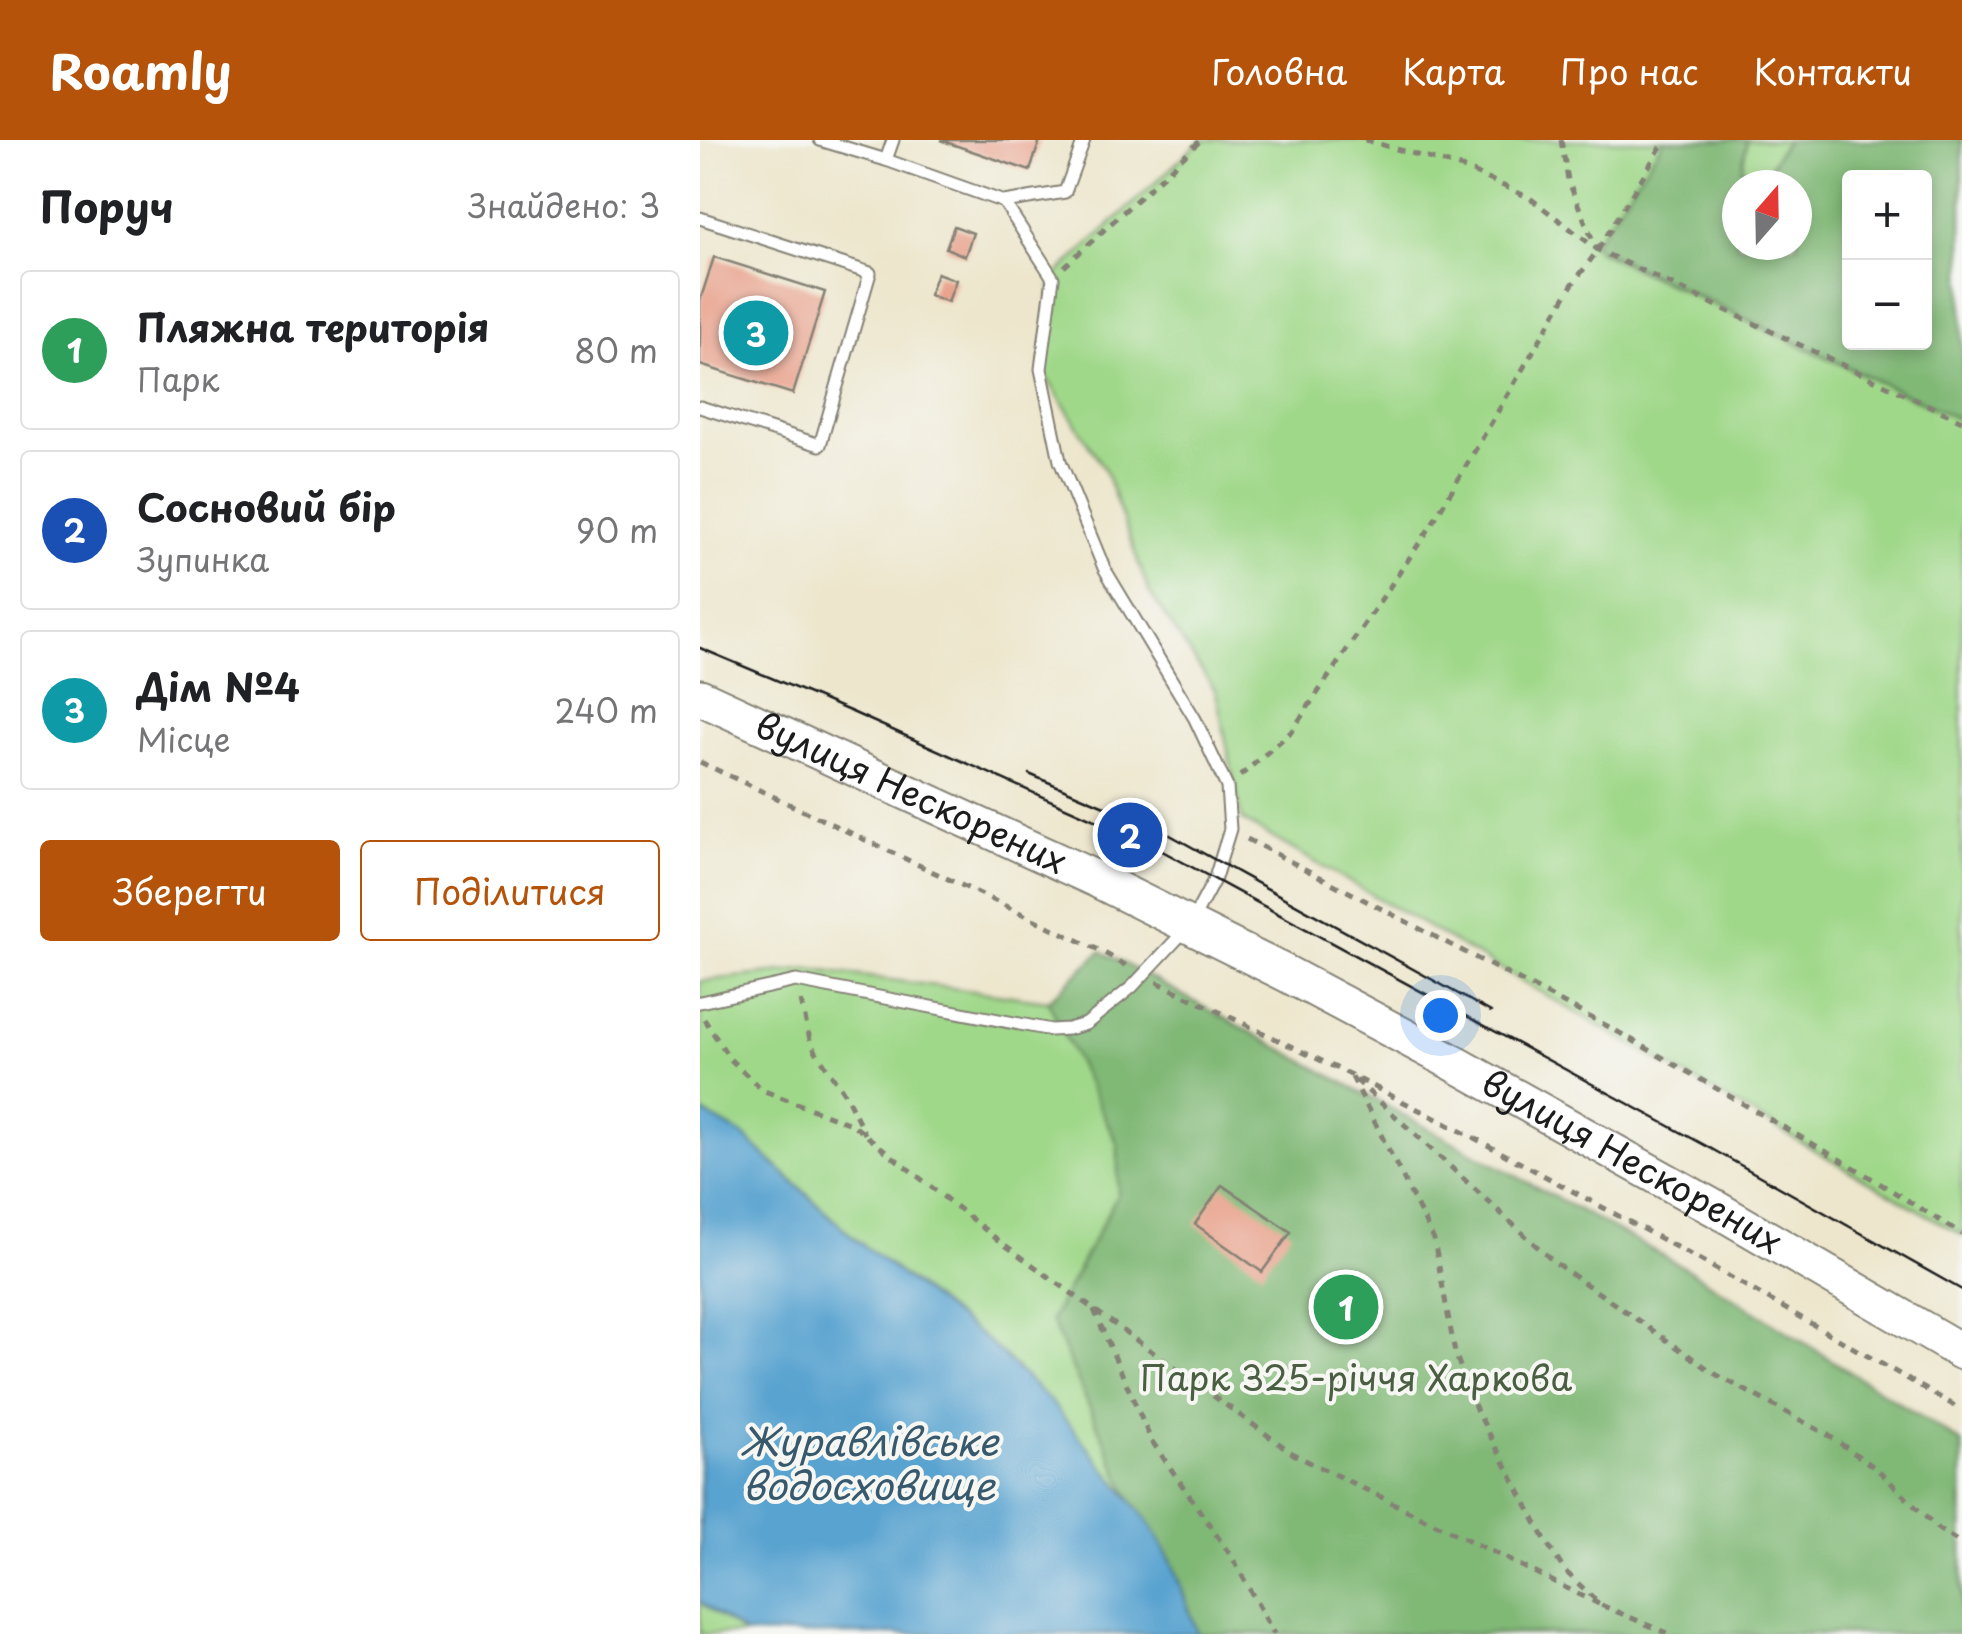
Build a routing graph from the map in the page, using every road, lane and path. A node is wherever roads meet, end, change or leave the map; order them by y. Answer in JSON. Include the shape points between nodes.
{"nodes":[{"id":1,"x":820,"y":140,"type":"edge"},
{"id":2,"x":893,"y":140,"type":"edge"},
{"id":3,"x":1084,"y":140,"type":"edge"},
{"id":4,"x":1201,"y":140,"type":"edge"},
{"id":5,"x":1365,"y":140,"type":"edge"},
{"id":6,"x":1561,"y":140,"type":"edge"},
{"id":7,"x":1666,"y":140,"type":"edge"},
{"id":8,"x":840,"y":143,"type":"edge"},
{"id":9,"x":886,"y":160,"type":"junction"},
{"id":10,"x":1004,"y":202,"type":"junction"},
{"id":11,"x":700,"y":218,"type":"edge"},
{"id":12,"x":1598,"y":250,"type":"junction"},
{"id":13,"x":1053,"y":278,"type":"junction"},
{"id":14,"x":700,"y":407,"type":"edge"},
{"id":15,"x":1962,"y":421,"type":"edge"},
{"id":16,"x":700,"y":697,"type":"edge"},
{"id":17,"x":700,"y":762,"type":"edge"},
{"id":18,"x":1226,"y":787,"type":"junction"},
{"id":19,"x":1230,"y":830,"type":"junction"},
{"id":20,"x":1190,"y":925,"type":"junction"},
{"id":21,"x":1143,"y":976,"type":"junction"},
{"id":22,"x":796,"y":982,"type":"junction"},
{"id":23,"x":700,"y":1002,"type":"edge"},
{"id":24,"x":700,"y":1011,"type":"edge"},
{"id":25,"x":1351,"y":1075,"type":"junction"},
{"id":26,"x":866,"y":1136,"type":"junction"},
{"id":27,"x":1962,"y":1234,"type":"edge"},
{"id":28,"x":1094,"y":1310,"type":"junction"},
{"id":29,"x":1962,"y":1352,"type":"edge"},
{"id":30,"x":1962,"y":1410,"type":"edge"},
{"id":31,"x":1962,"y":1544,"type":"edge"},
{"id":32,"x":1601,"y":1604,"type":"junction"},
{"id":33,"x":1274,"y":1634,"type":"edge"},
{"id":34,"x":1669,"y":1634,"type":"edge"}],
"edges":[{"from":1,"to":8,"type":"lane"},
{"from":2,"to":9,"type":"lane"},
{"from":3,"to":10,"type":"lane","via":[[1065,192]]},
{"from":4,"to":13,"type":"path"},
{"from":5,"to":12,"type":"path","via":[[1466,169],[1530,198]]},
{"from":6,"to":12,"type":"path","via":[[1568,180]]},
{"from":7,"to":12,"type":"path"},
{"from":8,"to":9,"type":"lane"},
{"from":9,"to":10,"type":"lane"},
{"from":10,"to":13,"type":"lane"},
{"from":11,"to":14,"type":"lane","via":[[870,273],[820,445]]},
{"from":12,"to":15,"type":"path"},
{"from":12,"to":18,"type":"path","via":[[1429,529],[1291,732]]},
{"from":13,"to":18,"type":"lane","via":[[1041,370],[1060,462],[1104,568],[1195,719]]},
{"from":16,"to":20,"type":"main road","name":"вулиця Нескорених"},
{"from":17,"to":21,"type":"path"},
{"from":18,"to":19,"type":"lane"},
{"from":19,"to":20,"type":"lane"},
{"from":19,"to":27,"type":"path","via":[[1612,1029]]},
{"from":20,"to":21,"type":"lane"},
{"from":20,"to":29,"type":"main road","name":"вулиця Нескорених","via":[[1454,1063]]},
{"from":21,"to":22,"type":"lane","via":[[1086,1024],[1052,1030]]},
{"from":21,"to":25,"type":"path"},
{"from":22,"to":23,"type":"lane"},
{"from":22,"to":26,"type":"path","via":[[811,1044]]},
{"from":24,"to":26,"type":"path","via":[[730,1058],[762,1090],[839,1118]]},
{"from":25,"to":30,"type":"path","via":[[1702,1260]]},
{"from":25,"to":31,"type":"path","via":[[1554,1262],[1717,1375],[1828,1435]]},
{"from":25,"to":32,"type":"path","via":[[1434,1240],[1456,1353],[1476,1409],[1564,1570]]},
{"from":26,"to":28,"type":"path"},
{"from":28,"to":32,"type":"path","via":[[1295,1456]]},
{"from":28,"to":33,"type":"path","via":[[1152,1440],[1233,1559]]},
{"from":32,"to":34,"type":"path"}]}
